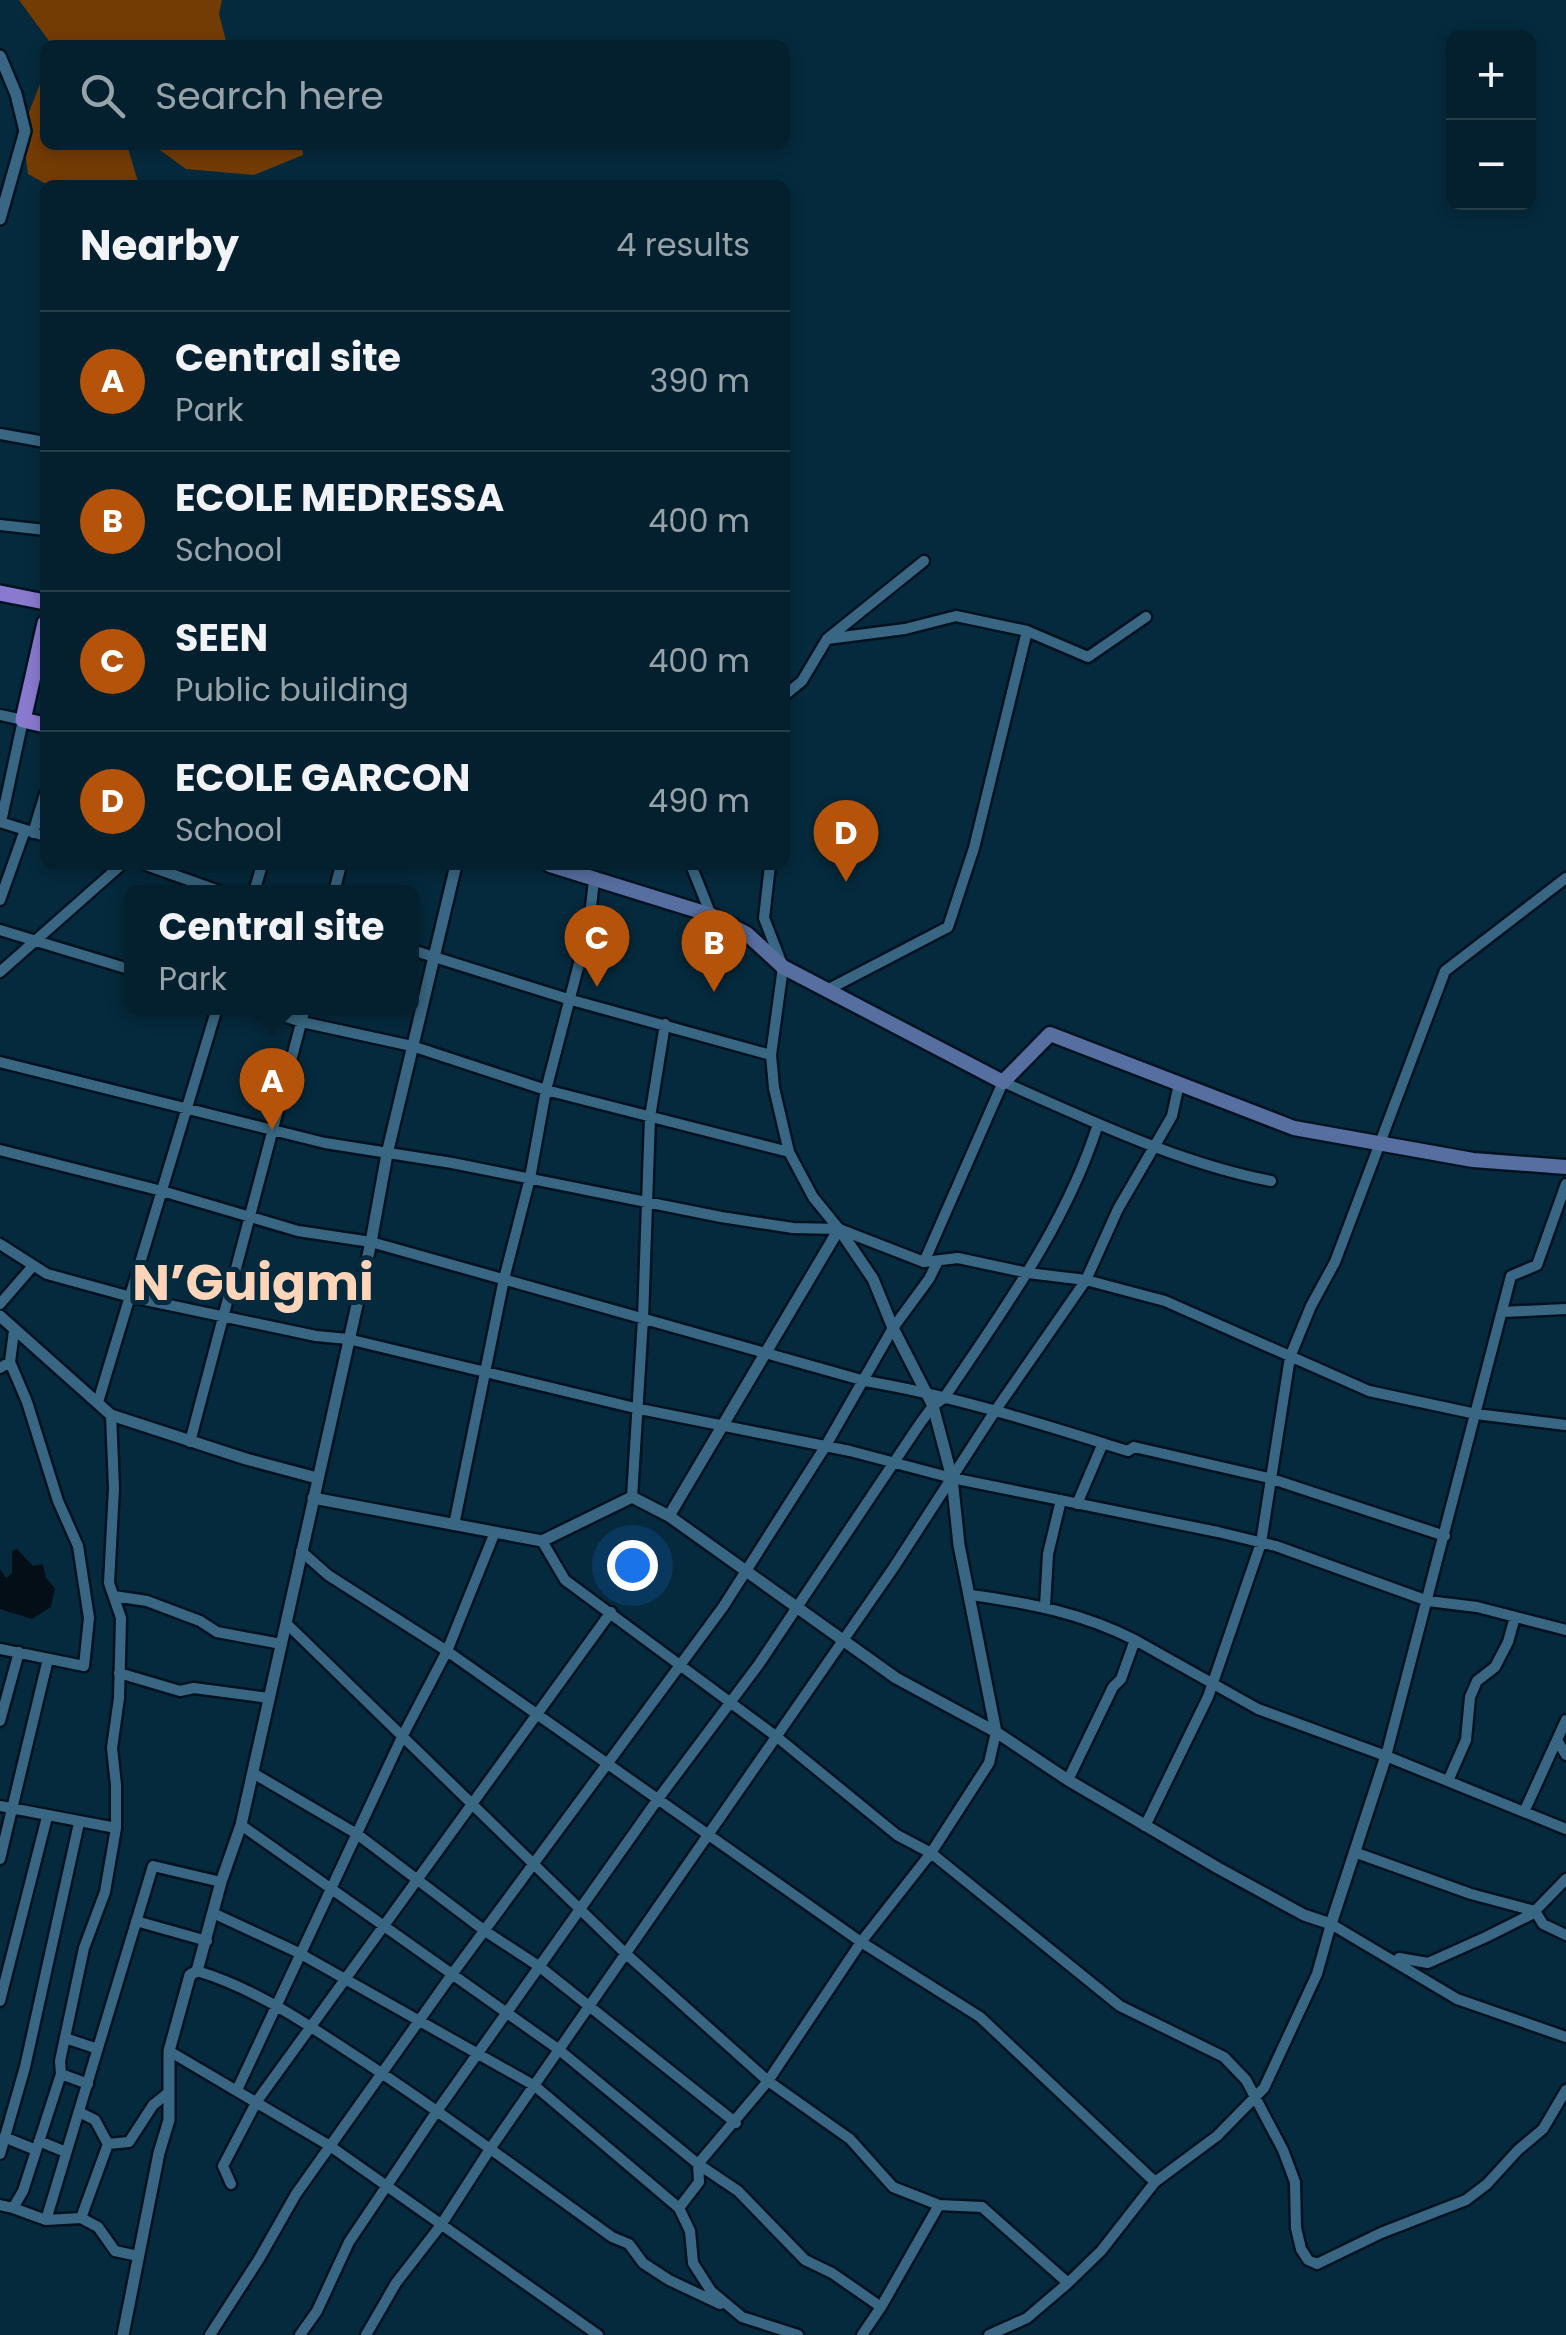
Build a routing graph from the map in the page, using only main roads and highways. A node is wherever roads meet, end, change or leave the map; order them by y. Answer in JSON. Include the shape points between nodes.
{"nodes":[{"id":1,"x":0,"y":593,"type":"edge"},
{"id":2,"x":40,"y":601,"type":"edge"},
{"id":3,"x":40,"y":645,"type":"edge"},
{"id":4,"x":40,"y":724,"type":"edge"},
{"id":5,"x":565,"y":870,"type":"edge"},
{"id":6,"x":1566,"y":1167,"type":"edge"}],
"edges":[{"from":1,"to":2,"type":"highway"},
{"from":3,"to":4,"type":"highway","via":[[23,720]]},
{"from":5,"to":6,"type":"main road","via":[[711,915],[747,934],[783,967],[1003,1082],[1050,1034],[1294,1128],[1473,1160]]}]}
